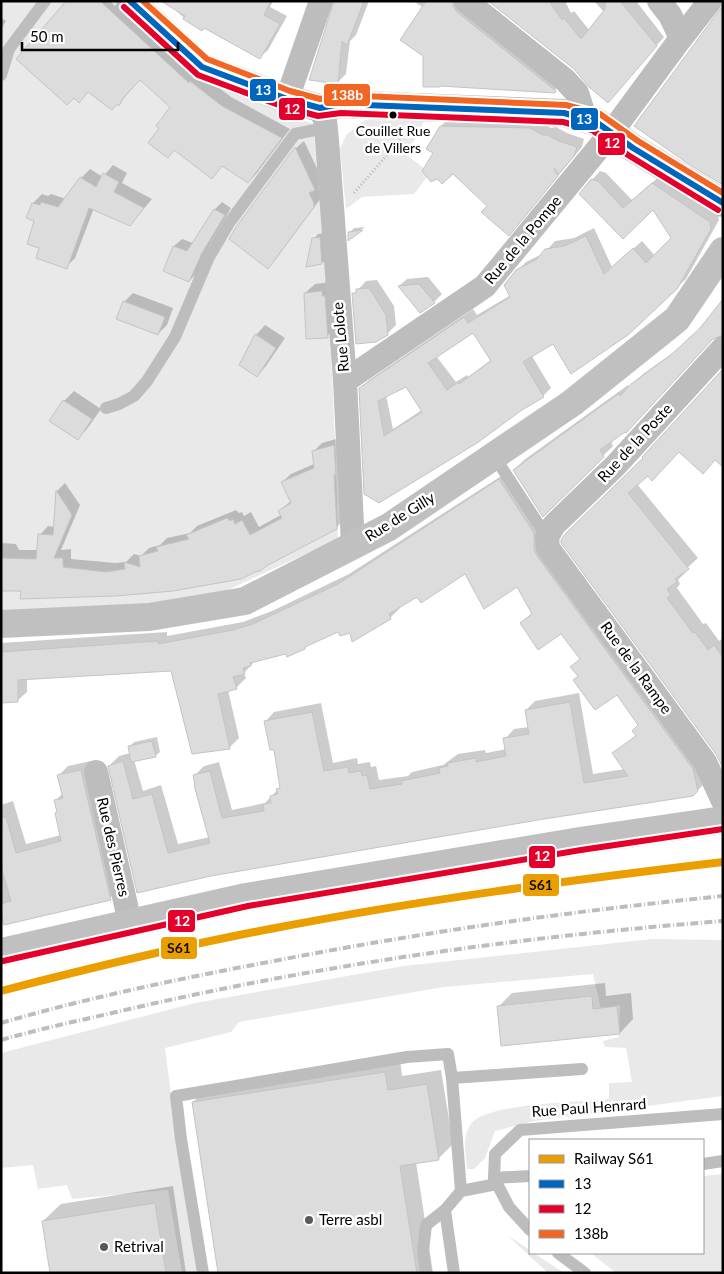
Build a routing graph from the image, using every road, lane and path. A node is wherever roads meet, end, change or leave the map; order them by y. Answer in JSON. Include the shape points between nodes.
{"nodes":[{"id":1,"x":45,"y":1,"type":"edge"},
{"id":2,"x":130,"y":1,"type":"edge"},
{"id":3,"x":321,"y":1,"type":"edge"},
{"id":4,"x":466,"y":1,"type":"edge"},
{"id":5,"x":659,"y":1,"type":"edge"},
{"id":6,"x":710,"y":1,"type":"edge"},
{"id":7,"x":681,"y":38,"type":"junction"},
{"id":8,"x":1,"y":75,"type":"edge"},
{"id":9,"x":287,"y":99,"type":"junction"},
{"id":10,"x":427,"y":108,"type":"junction"},
{"id":11,"x":323,"y":118,"type":"junction"},
{"id":12,"x":585,"y":118,"type":"junction"},
{"id":13,"x":611,"y":133,"type":"junction"},
{"id":14,"x":723,"y":203,"type":"edge"},
{"id":15,"x":332,"y":217,"type":"junction"},
{"id":16,"x":723,"y":251,"type":"edge"},
{"id":17,"x":723,"y":348,"type":"edge"},
{"id":18,"x":345,"y":381,"type":"junction"},
{"id":19,"x":106,"y":408,"type":"dead end"},
{"id":20,"x":494,"y":456,"type":"junction"},
{"id":21,"x":547,"y":537,"type":"junction"},
{"id":22,"x":353,"y":545,"type":"junction"},
{"id":23,"x":1,"y":624,"type":"edge"},
{"id":24,"x":96,"y":772,"type":"dead end"},
{"id":25,"x":723,"y":800,"type":"edge"},
{"id":26,"x":723,"y":820,"type":"edge"},
{"id":27,"x":130,"y":923,"type":"junction"},
{"id":28,"x":1,"y":952,"type":"edge"},
{"id":29,"x":582,"y":1068,"type":"dead end"},
{"id":30,"x":452,"y":1078,"type":"junction"},
{"id":31,"x":723,"y":1114,"type":"edge"},
{"id":32,"x":723,"y":1161,"type":"edge"},
{"id":33,"x":704,"y":1164,"type":"edge"},
{"id":34,"x":529,"y":1176,"type":"edge"},
{"id":35,"x":496,"y":1181,"type":"junction"},
{"id":36,"x":461,"y":1190,"type":"junction"},
{"id":37,"x":445,"y":1210,"type":"junction"},
{"id":38,"x":529,"y":1229,"type":"edge"},
{"id":39,"x":559,"y":1254,"type":"edge"},
{"id":40,"x":203,"y":1273,"type":"edge"},
{"id":41,"x":426,"y":1273,"type":"edge"},
{"id":42,"x":454,"y":1273,"type":"edge"},
{"id":43,"x":585,"y":1273,"type":"edge"}],
"edges":[{"from":1,"to":8,"type":"lane","via":[[9,49]]},
{"from":2,"to":9,"type":"street","via":[[202,67]]},
{"from":3,"to":9,"type":"street"},
{"from":4,"to":12,"type":"street","via":[[565,80],[577,92]]},
{"from":5,"to":7,"type":"street"},
{"from":6,"to":7,"type":"street","name":"Rue de la Pompe"},
{"from":7,"to":13,"type":"street","name":"Rue de la Pompe"},
{"from":9,"to":11,"type":"street"},
{"from":10,"to":11,"type":"street","via":[[340,104]]},
{"from":10,"to":12,"type":"street","via":[[564,113]]},
{"from":10,"to":15,"type":"path"},
{"from":11,"to":15,"type":"street","name":"Rue Lolote"},
{"from":11,"to":19,"type":"lane","via":[[295,134],[229,223],[209,257],[175,337],[147,381],[134,396]]},
{"from":12,"to":13,"type":"street"},
{"from":13,"to":14,"type":"street"},
{"from":13,"to":18,"type":"street","name":"Rue de la Pompe","via":[[485,286]]},
{"from":15,"to":18,"type":"street","name":"Rue Lolote"},
{"from":16,"to":20,"type":"main road","name":"Rue de Gilly","via":[[677,318],[572,403]]},
{"from":17,"to":21,"type":"street","name":"Rue de la Poste","via":[[616,464],[554,525]]},
{"from":18,"to":22,"type":"street","name":"Rue Lolote"},
{"from":20,"to":21,"type":"lane"},
{"from":20,"to":22,"type":"main road","name":"Rue de Gilly","via":[[389,527]]},
{"from":21,"to":25,"type":"street","name":"Rue de la Rampe","via":[[548,548],[705,762]]},
{"from":22,"to":23,"type":"main road","name":"Rue de Gilly","via":[[244,601],[149,617]]},
{"from":24,"to":27,"type":"street","name":"Rue des Pierres"},
{"from":26,"to":27,"type":"main road","via":[[246,897]]},
{"from":27,"to":28,"type":"main road"},
{"from":29,"to":30,"type":"lane"},
{"from":30,"to":36,"type":"lane"},
{"from":30,"to":40,"type":"lane","via":[[448,1054],[407,1057],[176,1096]]},
{"from":31,"to":35,"type":"lane","name":"Rue Paul Henrard","via":[[520,1130],[495,1154]]},
{"from":32,"to":33,"type":"lane"},
{"from":34,"to":35,"type":"lane"},
{"from":35,"to":36,"type":"lane"},
{"from":35,"to":38,"type":"lane","name":"Rue Paul Henrard","via":[[508,1207]]},
{"from":36,"to":37,"type":"lane"},
{"from":37,"to":41,"type":"lane","via":[[426,1225],[423,1251]]},
{"from":37,"to":42,"type":"lane"},
{"from":39,"to":43,"type":"lane"}]}
